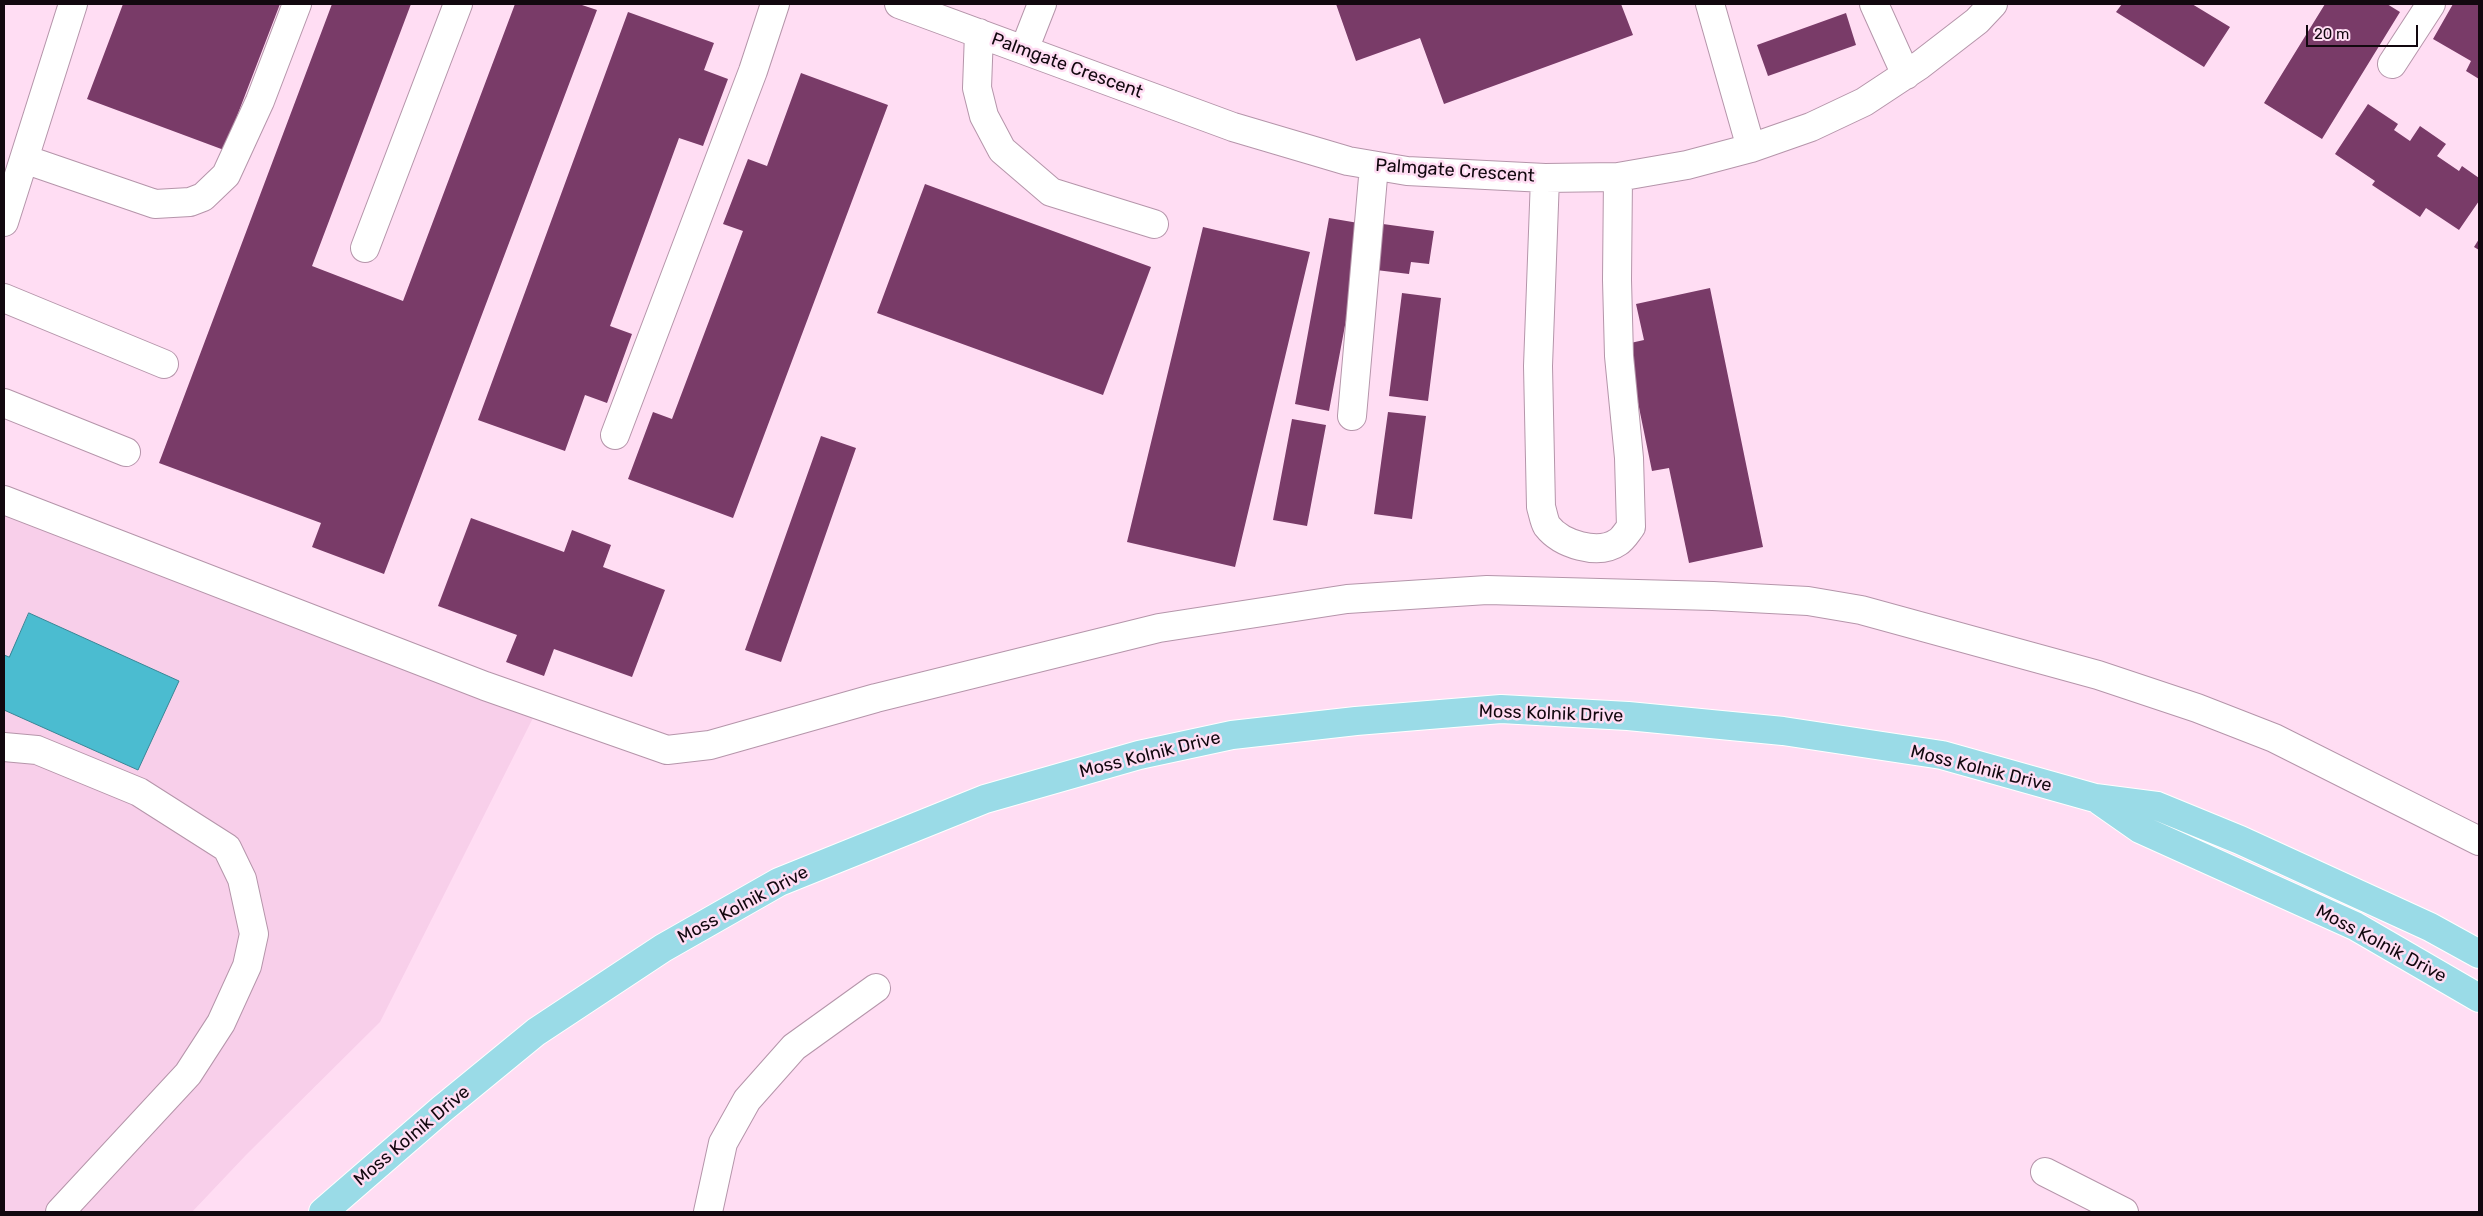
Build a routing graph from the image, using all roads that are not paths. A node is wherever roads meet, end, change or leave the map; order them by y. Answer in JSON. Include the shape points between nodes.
{"nodes":[{"id":1,"x":73,"y":4,"type":"edge"},
{"id":2,"x":297,"y":4,"type":"edge"},
{"id":3,"x":458,"y":4,"type":"edge"},
{"id":4,"x":774,"y":4,"type":"edge"},
{"id":5,"x":899,"y":4,"type":"edge"},
{"id":6,"x":1042,"y":4,"type":"edge"},
{"id":7,"x":1710,"y":4,"type":"edge"},
{"id":8,"x":1875,"y":4,"type":"edge"},
{"id":9,"x":1993,"y":4,"type":"edge"},
{"id":10,"x":2431,"y":4,"type":"edge"},
{"id":11,"x":979,"y":33,"type":"junction"},
{"id":12,"x":1024,"y":50,"type":"junction"},
{"id":13,"x":2392,"y":64,"type":"dead end"},
{"id":14,"x":1906,"y":75,"type":"junction"},
{"id":15,"x":1751,"y":148,"type":"junction"},
{"id":16,"x":24,"y":159,"type":"junction"},
{"id":17,"x":1374,"y":166,"type":"junction"},
{"id":18,"x":1618,"y":177,"type":"junction"},
{"id":19,"x":1545,"y":178,"type":"junction"},
{"id":20,"x":4,"y":222,"type":"edge"},
{"id":21,"x":1154,"y":224,"type":"dead end"},
{"id":22,"x":365,"y":248,"type":"dead end"},
{"id":23,"x":4,"y":298,"type":"edge"},
{"id":24,"x":164,"y":364,"type":"dead end"},
{"id":25,"x":4,"y":403,"type":"edge"},
{"id":26,"x":1352,"y":416,"type":"dead end"},
{"id":27,"x":615,"y":435,"type":"dead end"},
{"id":28,"x":126,"y":452,"type":"dead end"},
{"id":29,"x":4,"y":500,"type":"edge"},
{"id":30,"x":4,"y":747,"type":"edge"},
{"id":31,"x":2095,"y":798,"type":"junction"},
{"id":32,"x":2479,"y":841,"type":"edge"},
{"id":33,"x":2479,"y":954,"type":"edge"},
{"id":34,"x":876,"y":988,"type":"dead end"},
{"id":35,"x":2479,"y":998,"type":"edge"},
{"id":36,"x":2045,"y":1172,"type":"dead end"},
{"id":37,"x":60,"y":1212,"type":"edge"},
{"id":38,"x":323,"y":1212,"type":"edge"},
{"id":39,"x":708,"y":1212,"type":"edge"},
{"id":40,"x":2124,"y":1212,"type":"edge"}],
"edges":[{"from":1,"to":16,"type":"street"},
{"from":2,"to":16,"type":"street","via":[[260,101],[226,175],[203,197],[190,202],[155,204]]},
{"from":3,"to":22,"type":"street"},
{"from":4,"to":27,"type":"street","via":[[754,71]]},
{"from":5,"to":11,"type":"street","name":"Palmgate Crescent"},
{"from":6,"to":12,"type":"street"},
{"from":7,"to":15,"type":"street"},
{"from":8,"to":14,"type":"street"},
{"from":9,"to":14,"type":"street","name":"Palmgate Crescent"},
{"from":10,"to":13,"type":"street"},
{"from":11,"to":12,"type":"street","name":"Palmgate Crescent"},
{"from":11,"to":21,"type":"street","via":[[977,88],[984,116],[1002,150],[1051,192]]},
{"from":12,"to":17,"type":"street","name":"Palmgate Crescent","via":[[1233,127]]},
{"from":14,"to":15,"type":"street","name":"Palmgate Crescent","via":[[1864,102],[1820,123]]},
{"from":15,"to":18,"type":"street","name":"Palmgate Crescent","via":[[1687,165]]},
{"from":16,"to":20,"type":"street"},
{"from":17,"to":19,"type":"street","name":"Palmgate Crescent","via":[[1416,172]]},
{"from":17,"to":26,"type":"street"},
{"from":18,"to":19,"type":"street","name":"Palmgate Crescent"},
{"from":18,"to":19,"type":"street","via":[[1619,356],[1629,458],[1631,527],[1618,542],[1601,549],[1556,536],[1546,524],[1541,507],[1538,366]]},
{"from":23,"to":24,"type":"street"},
{"from":25,"to":28,"type":"street"},
{"from":29,"to":32,"type":"street","via":[[485,686],[667,750],[710,745],[876,698],[1158,628],[1347,599],[1487,590],[1713,596],[1808,601],[1861,610],[2098,675],[2274,738]]},
{"from":30,"to":37,"type":"street","via":[[37,750],[139,792],[227,848],[242,879],[254,934],[247,966],[221,1023],[188,1074]]},
{"from":31,"to":33,"type":"main road","name":"Moss Kolnik Drive","via":[[2157,806],[2267,852],[2430,927]]},
{"from":31,"to":35,"type":"main road","name":"Moss Kolnik Drive","via":[[2140,829],[2355,926]]},
{"from":31,"to":38,"type":"main road","name":"Moss Kolnik Drive","via":[[1942,755],[1783,731],[1628,716],[1501,709],[1232,735],[1139,755],[985,799],[779,882],[663,948],[536,1032]]},
{"from":34,"to":39,"type":"street","via":[[794,1046],[747,1100],[723,1143]]},
{"from":36,"to":40,"type":"street"}]}
